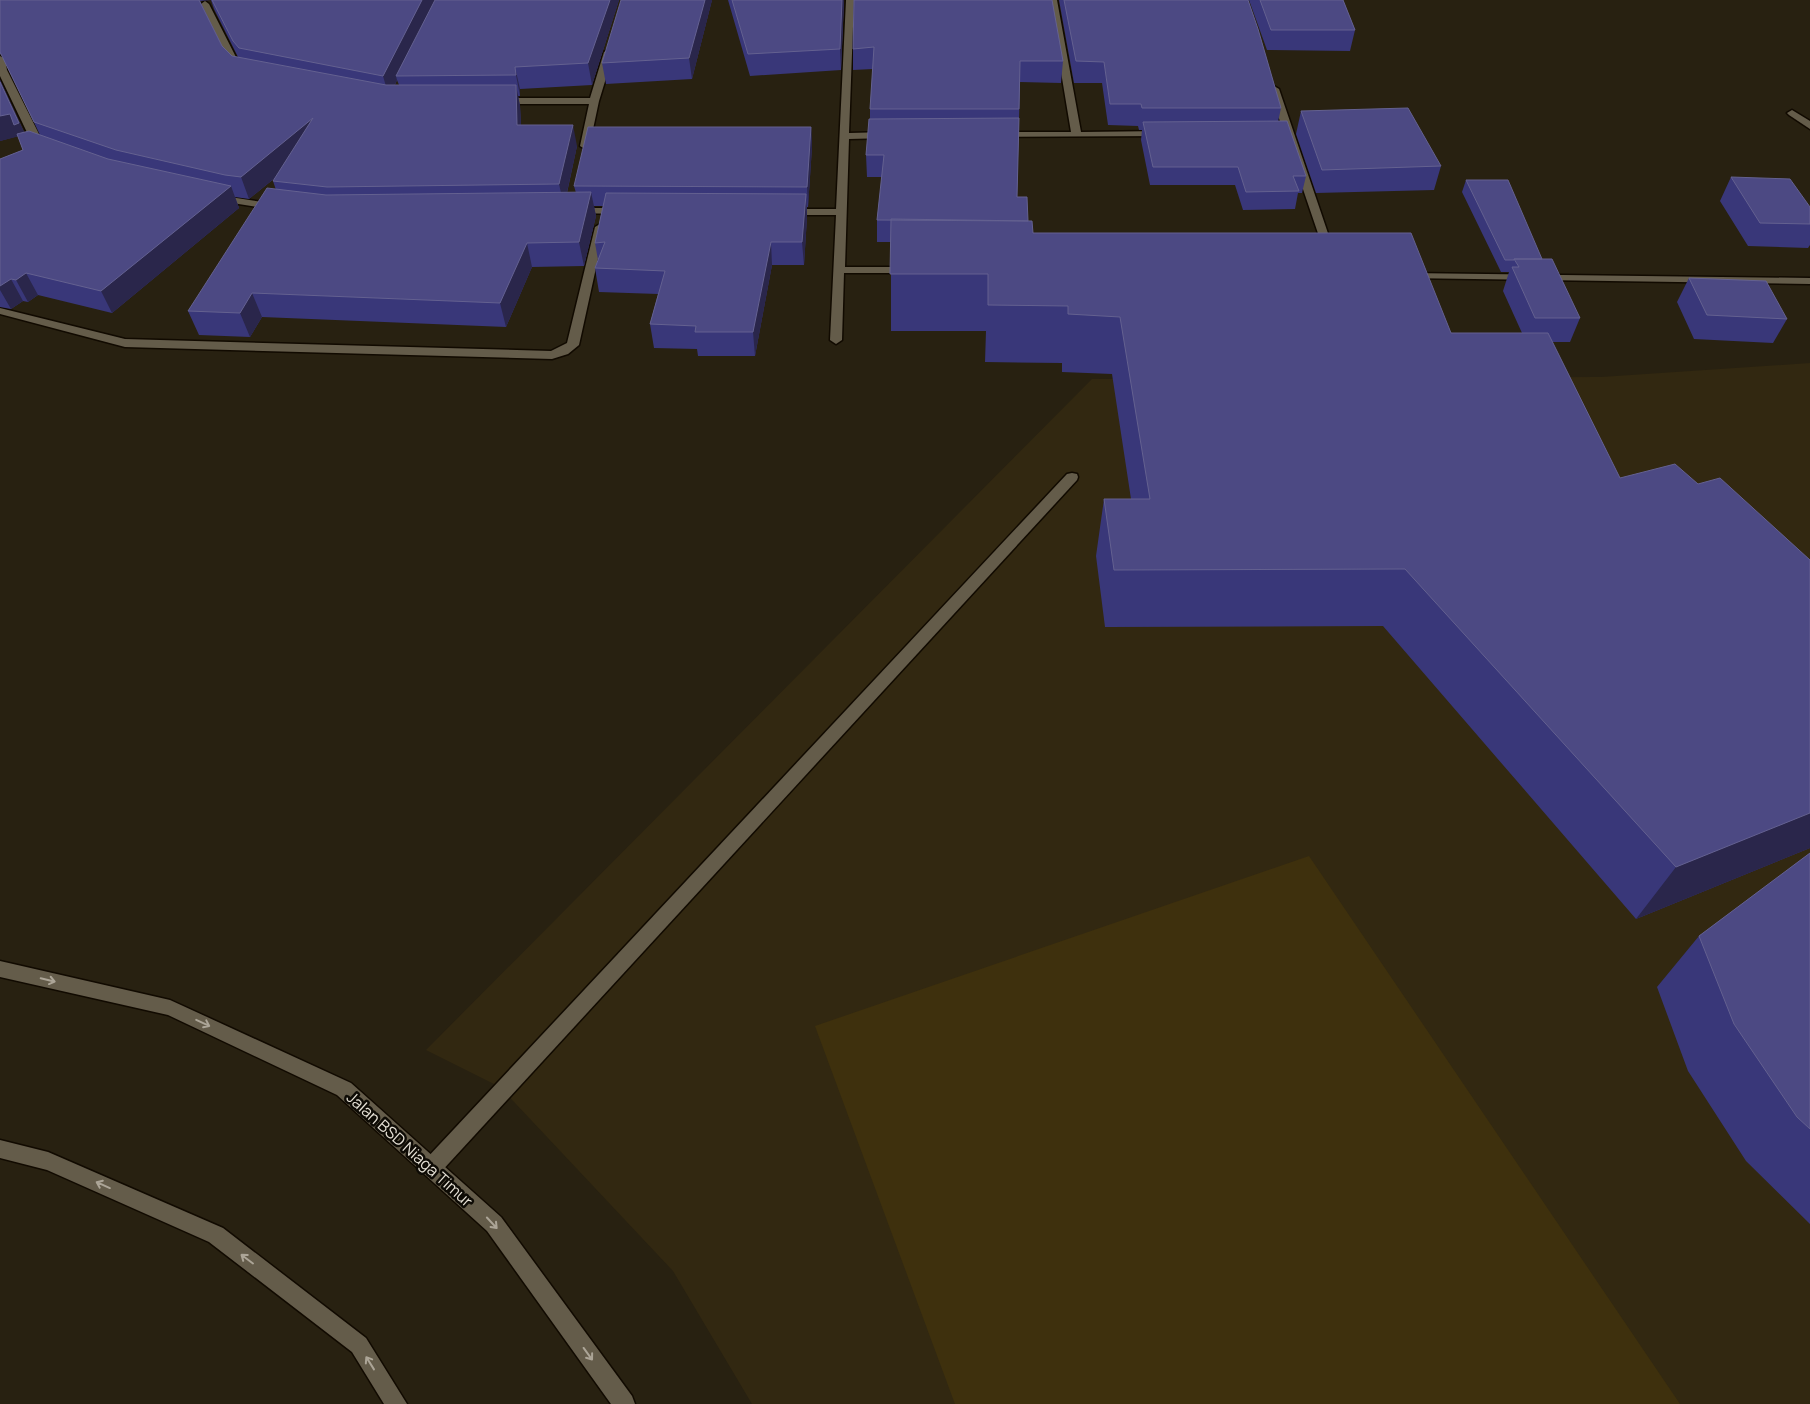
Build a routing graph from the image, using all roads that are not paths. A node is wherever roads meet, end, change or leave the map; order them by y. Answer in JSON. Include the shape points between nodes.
{"nodes":[{"id":1,"x":850,"y":0,"type":"edge"},
{"id":2,"x":1053,"y":0,"type":"edge"},
{"id":3,"x":205,"y":5,"type":"dead end"},
{"id":4,"x":611,"y":46,"type":"edge"},
{"id":5,"x":0,"y":59,"type":"edge"},
{"id":6,"x":250,"y":75,"type":"edge"},
{"id":7,"x":1271,"y":80,"type":"edge"},
{"id":8,"x":489,"y":101,"type":"edge"},
{"id":9,"x":594,"y":101,"type":"junction"},
{"id":10,"x":1792,"y":113,"type":"dead end"},
{"id":11,"x":1810,"y":126,"type":"edge"},
{"id":12,"x":1076,"y":134,"type":"junction"},
{"id":13,"x":1173,"y":134,"type":"edge"},
{"id":14,"x":902,"y":135,"type":"edge"},
{"id":15,"x":989,"y":135,"type":"edge"},
{"id":16,"x":844,"y":136,"type":"junction"},
{"id":17,"x":39,"y":149,"type":"edge"},
{"id":18,"x":582,"y":156,"type":"edge"},
{"id":19,"x":205,"y":195,"type":"edge"},
{"id":20,"x":288,"y":208,"type":"edge"},
{"id":21,"x":567,"y":208,"type":"edge"},
{"id":22,"x":604,"y":211,"type":"junction"},
{"id":23,"x":634,"y":211,"type":"edge"},
{"id":24,"x":772,"y":212,"type":"edge"},
{"id":25,"x":842,"y":212,"type":"junction"},
{"id":26,"x":1334,"y":266,"type":"edge"},
{"id":27,"x":839,"y":270,"type":"junction"},
{"id":28,"x":918,"y":270,"type":"edge"},
{"id":29,"x":1396,"y":276,"type":"edge"},
{"id":30,"x":1810,"y":281,"type":"edge"},
{"id":31,"x":0,"y":311,"type":"edge"},
{"id":32,"x":836,"y":340,"type":"dead end"},
{"id":33,"x":1072,"y":477,"type":"dead end"},
{"id":34,"x":0,"y":969,"type":"edge"},
{"id":35,"x":0,"y":1149,"type":"edge"},
{"id":36,"x":432,"y":1168,"type":"junction"},
{"id":37,"x":396,"y":1404,"type":"edge"},
{"id":38,"x":624,"y":1404,"type":"edge"}],
"edges":[{"from":1,"to":16,"type":"street"},
{"from":2,"to":12,"type":"street"},
{"from":3,"to":6,"type":"street","via":[[236,64],[242,72]]},
{"from":4,"to":9,"type":"street"},
{"from":5,"to":17,"type":"street","via":[[2,70]]},
{"from":7,"to":26,"type":"street","via":[[1285,134]]},
{"from":8,"to":9,"type":"street"},
{"from":9,"to":18,"type":"street"},
{"from":10,"to":11,"type":"street"},
{"from":12,"to":13,"type":"street"},
{"from":12,"to":15,"type":"street"},
{"from":14,"to":16,"type":"street"},
{"from":16,"to":25,"type":"street"},
{"from":19,"to":20,"type":"street","via":[[233,202]]},
{"from":21,"to":22,"type":"street"},
{"from":22,"to":23,"type":"street"},
{"from":22,"to":31,"type":"street","via":[[574,345],[552,355],[125,343]]},
{"from":24,"to":25,"type":"street"},
{"from":25,"to":27,"type":"street"},
{"from":27,"to":28,"type":"street"},
{"from":27,"to":32,"type":"street"},
{"from":29,"to":30,"type":"street"},
{"from":33,"to":36,"type":"street"},
{"from":34,"to":36,"type":"street","name":"Jalan BSD Niaga Timur","one_way":true,"via":[[170,1008],[344,1089]]},
{"from":37,"to":35,"type":"street","one_way":true,"via":[[359,1345],[216,1235],[48,1161]]},
{"from":36,"to":38,"type":"street","name":"Jalan BSD Niaga Timur","one_way":true,"via":[[494,1224]]}]}
